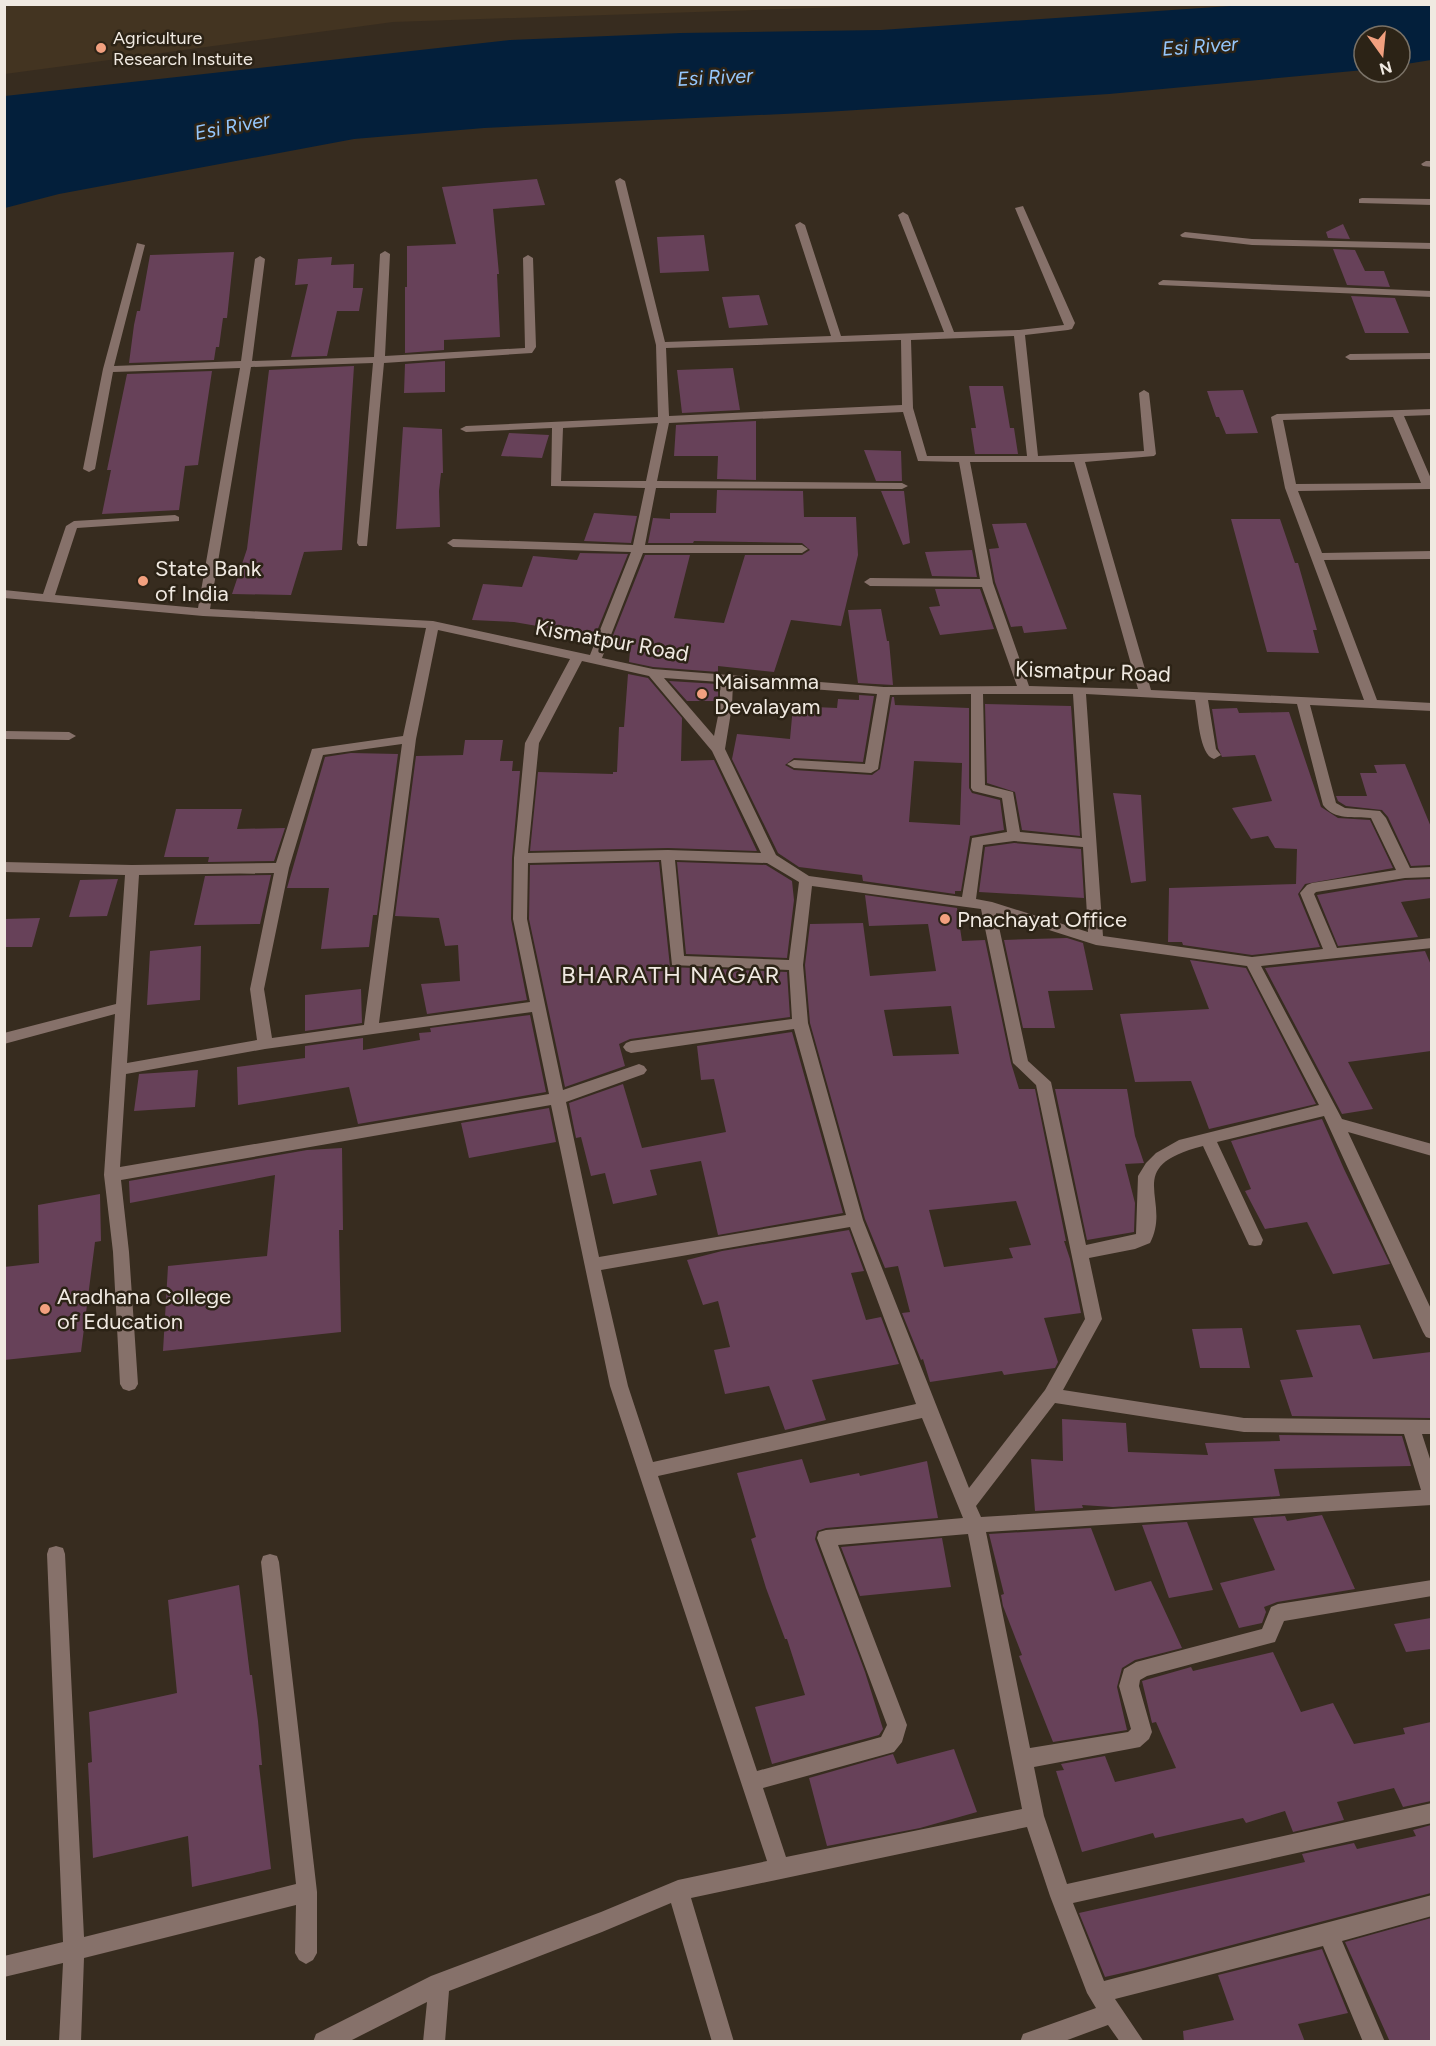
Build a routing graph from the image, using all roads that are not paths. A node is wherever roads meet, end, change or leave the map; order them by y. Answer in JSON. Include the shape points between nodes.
{"nodes":[{"id":1,"x":620,"y":181,"type":"dead end"},
{"id":2,"x":1362,"y":201,"type":"dead end"},
{"id":3,"x":1431,"y":202,"type":"edge"},
{"id":4,"x":1020,"y":208,"type":"dead end"},
{"id":5,"x":903,"y":215,"type":"dead end"},
{"id":6,"x":800,"y":225,"type":"dead end"},
{"id":7,"x":1185,"y":235,"type":"dead end"},
{"id":8,"x":140,"y":245,"type":"dead end"},
{"id":9,"x":1431,"y":246,"type":"edge"},
{"id":10,"x":385,"y":254,"type":"dead end"},
{"id":11,"x":528,"y":258,"type":"dead end"},
{"id":12,"x":260,"y":259,"type":"dead end"},
{"id":13,"x":1163,"y":283,"type":"dead end"},
{"id":14,"x":1431,"y":294,"type":"edge"},
{"id":15,"x":1019,"y":333,"type":"junction"},
{"id":16,"x":950,"y":335,"type":"junction"},
{"id":17,"x":906,"y":337,"type":"junction"},
{"id":18,"x":837,"y":339,"type":"junction"},
{"id":19,"x":661,"y":345,"type":"junction"},
{"id":20,"x":1431,"y":356,"type":"edge"},
{"id":21,"x":1350,"y":357,"type":"dead end"},
{"id":22,"x":379,"y":360,"type":"junction"},
{"id":23,"x":246,"y":365,"type":"junction"},
{"id":24,"x":108,"y":369,"type":"junction"},
{"id":25,"x":1144,"y":393,"type":"dead end"},
{"id":26,"x":908,"y":408,"type":"junction"},
{"id":27,"x":1397,"y":411,"type":"junction"},
{"id":28,"x":1431,"y":412,"type":"edge"},
{"id":29,"x":664,"y":421,"type":"junction"},
{"id":30,"x":558,"y":425,"type":"junction"},
{"id":31,"x":466,"y":429,"type":"dead end"},
{"id":32,"x":1033,"y":459,"type":"junction"},
{"id":33,"x":1079,"y":459,"type":"junction"},
{"id":34,"x":964,"y":460,"type":"junction"},
{"id":35,"x":89,"y":469,"type":"dead end"},
{"id":36,"x":648,"y":486,"type":"junction"},
{"id":37,"x":902,"y":486,"type":"dead end"},
{"id":38,"x":1430,"y":486,"type":"edge"},
{"id":39,"x":1291,"y":488,"type":"junction"},
{"id":40,"x":175,"y":519,"type":"dead end"},
{"id":41,"x":363,"y":543,"type":"dead end"},
{"id":42,"x":453,"y":543,"type":"dead end"},
{"id":43,"x":638,"y":549,"type":"junction"},
{"id":44,"x":802,"y":549,"type":"dead end"},
{"id":45,"x":1431,"y":555,"type":"edge"},
{"id":46,"x":1317,"y":556,"type":"junction"},
{"id":47,"x":870,"y":582,"type":"dead end"},
{"id":48,"x":987,"y":583,"type":"junction"},
{"id":49,"x":4,"y":594,"type":"edge"},
{"id":50,"x":48,"y":598,"type":"junction"},
{"id":51,"x":203,"y":612,"type":"junction"},
{"id":52,"x":433,"y":625,"type":"junction"},
{"id":53,"x":577,"y":658,"type":"junction"},
{"id":54,"x":594,"y":661,"type":"junction"},
{"id":55,"x":653,"y":673,"type":"junction"},
{"id":56,"x":727,"y":678,"type":"junction"},
{"id":57,"x":1024,"y":689,"type":"junction"},
{"id":58,"x":977,"y":690,"type":"junction"},
{"id":59,"x":1079,"y":690,"type":"junction"},
{"id":60,"x":884,"y":691,"type":"junction"},
{"id":61,"x":1146,"y":694,"type":"junction"},
{"id":62,"x":1201,"y":696,"type":"junction"},
{"id":63,"x":1302,"y":700,"type":"junction"},
{"id":64,"x":1372,"y":703,"type":"junction"},
{"id":65,"x":1431,"y":706,"type":"edge"},
{"id":66,"x":4,"y":735,"type":"edge"},
{"id":67,"x":69,"y":736,"type":"dead end"},
{"id":68,"x":409,"y":739,"type":"junction"},
{"id":69,"x":718,"y":749,"type":"junction"},
{"id":70,"x":1214,"y":755,"type":"dead end"},
{"id":71,"x":794,"y":764,"type":"dead end"},
{"id":72,"x":1014,"y":836,"type":"junction"},
{"id":73,"x":1090,"y":843,"type":"junction"},
{"id":74,"x":668,"y":855,"type":"junction"},
{"id":75,"x":521,"y":858,"type":"junction"},
{"id":76,"x":770,"y":858,"type":"junction"},
{"id":77,"x":4,"y":867,"type":"edge"},
{"id":78,"x":282,"y":868,"type":"junction"},
{"id":79,"x":132,"y":870,"type":"junction"},
{"id":80,"x":1431,"y":872,"type":"edge"},
{"id":81,"x":1405,"y":873,"type":"junction"},
{"id":82,"x":806,"y":880,"type":"junction"},
{"id":83,"x":968,"y":903,"type":"junction"},
{"id":84,"x":987,"y":905,"type":"junction"},
{"id":85,"x":1096,"y":940,"type":"junction"},
{"id":86,"x":1431,"y":943,"type":"edge"},
{"id":87,"x":1332,"y":954,"type":"junction"},
{"id":88,"x":1252,"y":962,"type":"junction"},
{"id":89,"x":796,"y":965,"type":"junction"},
{"id":90,"x":536,"y":1006,"type":"junction"},
{"id":91,"x":123,"y":1007,"type":"junction"},
{"id":92,"x":800,"y":1023,"type":"junction"},
{"id":93,"x":371,"y":1030,"type":"junction"},
{"id":94,"x":4,"y":1040,"type":"edge"},
{"id":95,"x":265,"y":1044,"type":"junction"},
{"id":96,"x":631,"y":1047,"type":"dead end"},
{"id":97,"x":119,"y":1070,"type":"junction"},
{"id":98,"x":639,"y":1070,"type":"dead end"},
{"id":99,"x":559,"y":1098,"type":"junction"},
{"id":100,"x":1332,"y":1116,"type":"junction"},
{"id":101,"x":1208,"y":1139,"type":"junction"},
{"id":102,"x":1431,"y":1150,"type":"edge"},
{"id":103,"x":112,"y":1175,"type":"junction"},
{"id":104,"x":855,"y":1220,"type":"junction"},
{"id":105,"x":1255,"y":1240,"type":"dead end"},
{"id":106,"x":1080,"y":1252,"type":"junction"},
{"id":107,"x":592,"y":1265,"type":"junction"},
{"id":108,"x":1431,"y":1332,"type":"edge"},
{"id":109,"x":129,"y":1384,"type":"dead end"},
{"id":110,"x":1051,"y":1395,"type":"junction"},
{"id":111,"x":927,"y":1409,"type":"junction"},
{"id":112,"x":1431,"y":1427,"type":"edge"},
{"id":113,"x":1411,"y":1428,"type":"junction"},
{"id":114,"x":648,"y":1471,"type":"junction"},
{"id":115,"x":1431,"y":1496,"type":"edge"},
{"id":116,"x":966,"y":1505,"type":"junction"},
{"id":117,"x":975,"y":1525,"type":"junction"},
{"id":118,"x":56,"y":1554,"type":"dead end"},
{"id":119,"x":270,"y":1562,"type":"dead end"},
{"id":120,"x":1431,"y":1588,"type":"edge"},
{"id":121,"x":1023,"y":1759,"type":"junction"},
{"id":122,"x":751,"y":1782,"type":"junction"},
{"id":123,"x":1431,"y":1813,"type":"edge"},
{"id":124,"x":1034,"y":1816,"type":"junction"},
{"id":125,"x":780,"y":1870,"type":"junction"},
{"id":126,"x":678,"y":1890,"type":"junction"},
{"id":127,"x":307,"y":1892,"type":"junction"},
{"id":128,"x":1060,"y":1896,"type":"junction"},
{"id":129,"x":1431,"y":1905,"type":"edge"},
{"id":130,"x":1329,"y":1934,"type":"junction"},
{"id":131,"x":74,"y":1948,"type":"junction"},
{"id":132,"x":306,"y":1953,"type":"dead end"},
{"id":133,"x":4,"y":1967,"type":"edge"},
{"id":134,"x":439,"y":1984,"type":"junction"},
{"id":135,"x":1098,"y":1993,"type":"junction"},
{"id":136,"x":1111,"y":2013,"type":"junction"},
{"id":137,"x":70,"y":2042,"type":"edge"},
{"id":138,"x":324,"y":2042,"type":"edge"},
{"id":139,"x":434,"y":2042,"type":"edge"},
{"id":140,"x":723,"y":2042,"type":"edge"},
{"id":141,"x":1031,"y":2042,"type":"edge"},
{"id":142,"x":1133,"y":2042,"type":"edge"},
{"id":143,"x":1374,"y":2042,"type":"edge"}],
"edges":[{"from":1,"to":19,"type":"street"},
{"from":2,"to":3,"type":"street"},
{"from":4,"to":15,"type":"street","via":[[1070,323],[1068,327]]},
{"from":5,"to":16,"type":"street"},
{"from":6,"to":18,"type":"street"},
{"from":7,"to":9,"type":"street","via":[[1252,242]]},
{"from":8,"to":24,"type":"street"},
{"from":10,"to":22,"type":"street"},
{"from":11,"to":22,"type":"street","via":[[528,351]]},
{"from":12,"to":23,"type":"street"},
{"from":13,"to":14,"type":"street"},
{"from":15,"to":16,"type":"street"},
{"from":15,"to":32,"type":"street"},
{"from":16,"to":17,"type":"street"},
{"from":17,"to":18,"type":"street"},
{"from":17,"to":26,"type":"street"},
{"from":18,"to":19,"type":"street"},
{"from":19,"to":29,"type":"street"},
{"from":20,"to":21,"type":"street"},
{"from":22,"to":23,"type":"street"},
{"from":22,"to":41,"type":"street"},
{"from":23,"to":24,"type":"street"},
{"from":23,"to":51,"type":"street"},
{"from":24,"to":35,"type":"street"},
{"from":25,"to":33,"type":"street","via":[[1150,454]]},
{"from":26,"to":29,"type":"street"},
{"from":26,"to":34,"type":"street","via":[[922,459]]},
{"from":27,"to":28,"type":"street"},
{"from":27,"to":38,"type":"street"},
{"from":27,"to":39,"type":"street","via":[[1277,417]]},
{"from":29,"to":30,"type":"street"},
{"from":29,"to":36,"type":"street"},
{"from":30,"to":31,"type":"street"},
{"from":30,"to":36,"type":"street","via":[[555,484]]},
{"from":32,"to":33,"type":"street"},
{"from":32,"to":34,"type":"street"},
{"from":33,"to":61,"type":"street"},
{"from":34,"to":48,"type":"street"},
{"from":36,"to":37,"type":"street"},
{"from":36,"to":43,"type":"street"},
{"from":38,"to":39,"type":"street"},
{"from":39,"to":46,"type":"street"},
{"from":40,"to":50,"type":"street","via":[[72,526]]},
{"from":42,"to":43,"type":"street"},
{"from":43,"to":44,"type":"street"},
{"from":43,"to":54,"type":"street"},
{"from":45,"to":46,"type":"street"},
{"from":46,"to":64,"type":"street"},
{"from":47,"to":48,"type":"street"},
{"from":48,"to":57,"type":"street"},
{"from":49,"to":50,"type":"street","name":"Kismatpur Road"},
{"from":50,"to":51,"type":"street","name":"Kismatpur Road"},
{"from":51,"to":52,"type":"street","name":"Kismatpur Road"},
{"from":52,"to":53,"type":"street","name":"Kismatpur Road"},
{"from":52,"to":68,"type":"street"},
{"from":53,"to":54,"type":"street","name":"Kismatpur Road"},
{"from":53,"to":75,"type":"street","via":[[532,743]]},
{"from":54,"to":55,"type":"street","name":"Kismatpur Road"},
{"from":55,"to":56,"type":"street","name":"Kismatpur Road"},
{"from":55,"to":69,"type":"street"},
{"from":56,"to":60,"type":"street","name":"Kismatpur Road"},
{"from":56,"to":69,"type":"street"},
{"from":57,"to":58,"type":"street","name":"Kismatpur Road"},
{"from":57,"to":59,"type":"street","name":"Kismatpur Road"},
{"from":58,"to":60,"type":"street","name":"Kismatpur Road"},
{"from":58,"to":72,"type":"street","via":[[978,788],[1008,795]]},
{"from":59,"to":61,"type":"street","name":"Kismatpur Road"},
{"from":59,"to":73,"type":"street"},
{"from":60,"to":71,"type":"street","via":[[871,769]]},
{"from":61,"to":62,"type":"street","name":"Kismatpur Road"},
{"from":62,"to":63,"type":"street","name":"Kismatpur Road"},
{"from":62,"to":70,"type":"street"},
{"from":63,"to":64,"type":"street","name":"Kismatpur Road"},
{"from":63,"to":81,"type":"street","via":[[1330,805],[1343,813],[1375,814]]},
{"from":64,"to":65,"type":"street","name":"Kismatpur Road"},
{"from":66,"to":67,"type":"street"},
{"from":68,"to":78,"type":"street","via":[[317,752]]},
{"from":68,"to":93,"type":"street"},
{"from":69,"to":76,"type":"street"},
{"from":72,"to":73,"type":"street"},
{"from":72,"to":83,"type":"street","via":[[977,841]]},
{"from":73,"to":85,"type":"street"},
{"from":74,"to":75,"type":"street"},
{"from":74,"to":76,"type":"street"},
{"from":74,"to":89,"type":"street","via":[[677,961]]},
{"from":75,"to":90,"type":"street","via":[[520,920]]},
{"from":76,"to":82,"type":"street"},
{"from":77,"to":79,"type":"street"},
{"from":78,"to":79,"type":"street"},
{"from":78,"to":95,"type":"street","via":[[257,989]]},
{"from":79,"to":91,"type":"street"},
{"from":80,"to":81,"type":"street"},
{"from":81,"to":87,"type":"street","via":[[1320,886],[1307,893]]},
{"from":82,"to":83,"type":"street"},
{"from":82,"to":89,"type":"street"},
{"from":83,"to":84,"type":"street"},
{"from":84,"to":85,"type":"street"},
{"from":84,"to":106,"type":"street","via":[[1021,1063],[1043,1082]]},
{"from":85,"to":88,"type":"street"},
{"from":86,"to":87,"type":"street"},
{"from":87,"to":88,"type":"street"},
{"from":88,"to":100,"type":"street"},
{"from":89,"to":92,"type":"street"},
{"from":90,"to":93,"type":"street"},
{"from":90,"to":99,"type":"street"},
{"from":91,"to":94,"type":"street"},
{"from":91,"to":97,"type":"street"},
{"from":92,"to":96,"type":"street"},
{"from":92,"to":104,"type":"street"},
{"from":93,"to":95,"type":"street"},
{"from":95,"to":97,"type":"street"},
{"from":97,"to":103,"type":"street"},
{"from":98,"to":99,"type":"street"},
{"from":99,"to":103,"type":"street"},
{"from":99,"to":107,"type":"street"},
{"from":100,"to":101,"type":"street"},
{"from":100,"to":102,"type":"street"},
{"from":100,"to":108,"type":"street"},
{"from":101,"to":105,"type":"street"},
{"from":101,"to":106,"type":"street","via":[[1164,1154],[1144,1175],[1144,1238]]},
{"from":103,"to":109,"type":"street"},
{"from":104,"to":107,"type":"street"},
{"from":104,"to":111,"type":"street"},
{"from":106,"to":110,"type":"street","via":[[1094,1319]]},
{"from":107,"to":114,"type":"street","via":[[619,1386]]},
{"from":110,"to":113,"type":"street","via":[[1244,1425]]},
{"from":110,"to":116,"type":"street"},
{"from":111,"to":114,"type":"street"},
{"from":111,"to":116,"type":"street"},
{"from":112,"to":113,"type":"street"},
{"from":113,"to":115,"type":"street"},
{"from":114,"to":122,"type":"street"},
{"from":115,"to":117,"type":"street"},
{"from":116,"to":117,"type":"street"},
{"from":117,"to":121,"type":"street"},
{"from":117,"to":122,"type":"street","via":[[826,1538],[897,1725],[896,1735],[887,1745]]},
{"from":118,"to":131,"type":"street"},
{"from":119,"to":127,"type":"street"},
{"from":120,"to":121,"type":"street","via":[[1278,1613],[1268,1636],[1143,1668],[1131,1675],[1129,1686],[1142,1732],[1133,1740]]},
{"from":121,"to":124,"type":"street"},
{"from":122,"to":125,"type":"street"},
{"from":123,"to":128,"type":"street"},
{"from":124,"to":125,"type":"street"},
{"from":124,"to":128,"type":"street"},
{"from":125,"to":126,"type":"street"},
{"from":126,"to":134,"type":"street"},
{"from":126,"to":140,"type":"street"},
{"from":127,"to":131,"type":"street"},
{"from":127,"to":132,"type":"street"},
{"from":128,"to":135,"type":"street"},
{"from":129,"to":130,"type":"street"},
{"from":130,"to":135,"type":"street"},
{"from":130,"to":143,"type":"street"},
{"from":131,"to":133,"type":"street"},
{"from":131,"to":137,"type":"street"},
{"from":134,"to":138,"type":"street"},
{"from":134,"to":139,"type":"street"},
{"from":135,"to":136,"type":"street"},
{"from":136,"to":141,"type":"street"},
{"from":136,"to":142,"type":"street"}]}
